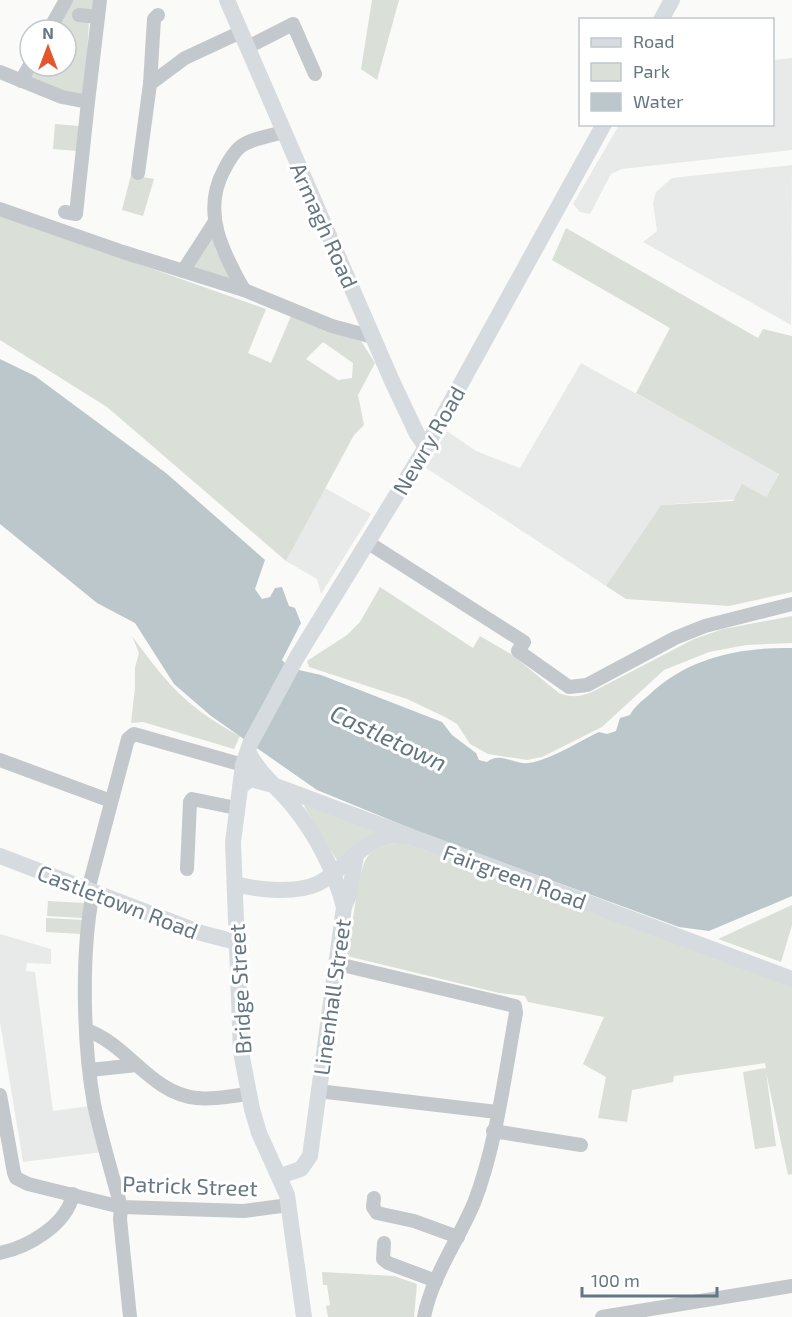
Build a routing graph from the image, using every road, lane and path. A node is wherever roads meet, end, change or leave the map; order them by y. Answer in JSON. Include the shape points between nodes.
{"nodes":[{"id":1,"x":66,"y":0,"type":"edge"},
{"id":2,"x":100,"y":0,"type":"edge"},
{"id":3,"x":227,"y":0,"type":"edge"},
{"id":4,"x":672,"y":0,"type":"edge"},
{"id":5,"x":79,"y":15,"type":"dead end"},
{"id":6,"x":158,"y":15,"type":"dead end"},
{"id":7,"x":98,"y":17,"type":"junction"},
{"id":8,"x":56,"y":18,"type":"edge"},
{"id":9,"x":662,"y":18,"type":"edge"},
{"id":10,"x":244,"y":39,"type":"junction"},
{"id":11,"x":0,"y":72,"type":"edge"},
{"id":12,"x":315,"y":74,"type":"dead end"},
{"id":13,"x":23,"y":78,"type":"edge"},
{"id":14,"x":21,"y":81,"type":"junction"},
{"id":15,"x":150,"y":84,"type":"junction"},
{"id":16,"x":88,"y":102,"type":"junction"},
{"id":17,"x":603,"y":126,"type":"edge"},
{"id":18,"x":284,"y":132,"type":"junction"},
{"id":19,"x":154,"y":168,"type":"dead end"},
{"id":20,"x":0,"y":208,"type":"edge"},
{"id":21,"x":64,"y":212,"type":"dead end"},
{"id":22,"x":214,"y":224,"type":"junction"},
{"id":23,"x":183,"y":272,"type":"junction"},
{"id":24,"x":244,"y":291,"type":"junction"},
{"id":25,"x":373,"y":337,"type":"junction"},
{"id":26,"x":426,"y":447,"type":"junction"},
{"id":27,"x":366,"y":542,"type":"junction"},
{"id":28,"x":792,"y":604,"type":"edge"},
{"id":29,"x":247,"y":754,"type":"junction"},
{"id":30,"x":0,"y":760,"type":"edge"},
{"id":31,"x":273,"y":785,"type":"junction"},
{"id":32,"x":240,"y":787,"type":"junction"},
{"id":33,"x":111,"y":801,"type":"junction"},
{"id":34,"x":236,"y":808,"type":"junction"},
{"id":35,"x":417,"y":838,"type":"junction"},
{"id":36,"x":0,"y":856,"type":"edge"},
{"id":37,"x":356,"y":856,"type":"junction"},
{"id":38,"x":187,"y":869,"type":"dead end"},
{"id":39,"x":333,"y":873,"type":"junction"},
{"id":40,"x":235,"y":884,"type":"junction"},
{"id":41,"x":90,"y":891,"type":"junction"},
{"id":42,"x":344,"y":907,"type":"junction"},
{"id":43,"x":236,"y":942,"type":"junction"},
{"id":44,"x":338,"y":964,"type":"junction"},
{"id":45,"x":792,"y":979,"type":"edge"},
{"id":46,"x":86,"y":1030,"type":"junction"},
{"id":47,"x":137,"y":1065,"type":"junction"},
{"id":48,"x":90,"y":1070,"type":"junction"},
{"id":49,"x":318,"y":1091,"type":"junction"},
{"id":50,"x":248,"y":1094,"type":"junction"},
{"id":51,"x":0,"y":1098,"type":"edge"},
{"id":52,"x":497,"y":1112,"type":"junction"},
{"id":53,"x":493,"y":1131,"type":"junction"},
{"id":54,"x":581,"y":1145,"type":"dead end"},
{"id":55,"x":280,"y":1176,"type":"junction"},
{"id":56,"x":73,"y":1194,"type":"junction"},
{"id":57,"x":374,"y":1198,"type":"dead end"},
{"id":58,"x":289,"y":1205,"type":"junction"},
{"id":59,"x":121,"y":1207,"type":"junction"},
{"id":60,"x":458,"y":1237,"type":"junction"},
{"id":61,"x":384,"y":1243,"type":"dead end"},
{"id":62,"x":0,"y":1252,"type":"edge"},
{"id":63,"x":436,"y":1281,"type":"junction"},
{"id":64,"x":792,"y":1286,"type":"edge"},
{"id":65,"x":663,"y":1312,"type":"edge"},
{"id":66,"x":130,"y":1317,"type":"edge"},
{"id":67,"x":304,"y":1317,"type":"edge"},
{"id":68,"x":424,"y":1317,"type":"edge"},
{"id":69,"x":602,"y":1317,"type":"edge"}],
"edges":[{"from":1,"to":8,"type":"street"},
{"from":2,"to":7,"type":"street"},
{"from":3,"to":10,"type":"main road","name":"Armagh Road"},
{"from":4,"to":9,"type":"main road"},
{"from":5,"to":7,"type":"street"},
{"from":6,"to":15,"type":"street","via":[[154,19]]},
{"from":7,"to":16,"type":"street"},
{"from":10,"to":12,"type":"street","via":[[293,24]]},
{"from":10,"to":15,"type":"street","via":[[185,58]]},
{"from":10,"to":18,"type":"main road","name":"Armagh Road"},
{"from":11,"to":14,"type":"street"},
{"from":13,"to":14,"type":"street"},
{"from":14,"to":16,"type":"street","via":[[62,97]]},
{"from":15,"to":19,"type":"street","via":[[139,168]]},
{"from":16,"to":21,"type":"street","via":[[76,214]]},
{"from":17,"to":26,"type":"main road","name":"Newry Road"},
{"from":18,"to":22,"type":"street","via":[[251,142],[235,153],[221,176]]},
{"from":18,"to":25,"type":"main road","name":"Armagh Road"},
{"from":20,"to":23,"type":"street"},
{"from":22,"to":23,"type":"street"},
{"from":22,"to":24,"type":"street","via":[[225,256]]},
{"from":23,"to":24,"type":"street"},
{"from":24,"to":25,"type":"street","via":[[332,326]]},
{"from":25,"to":26,"type":"main road","name":"Armagh Road"},
{"from":26,"to":27,"type":"main road","name":"Newry Road"},
{"from":27,"to":28,"type":"street","via":[[524,642],[518,651],[569,687],[587,685],[705,626]]},
{"from":27,"to":29,"type":"main road","name":"Newry Road","via":[[297,657]]},
{"from":29,"to":31,"type":"main road"},
{"from":29,"to":32,"type":"main road","name":"Bridge Street"},
{"from":29,"to":33,"type":"street","via":[[134,734],[128,739]]},
{"from":30,"to":33,"type":"street"},
{"from":31,"to":32,"type":"main road","name":"Fairgreen Road","via":[[250,779]]},
{"from":31,"to":35,"type":"main road","name":"Fairgreen Road"},
{"from":31,"to":39,"type":"main road","name":"Linenhall Street","via":[[311,832]]},
{"from":32,"to":34,"type":"main road","name":"Bridge Street"},
{"from":33,"to":41,"type":"street"},
{"from":34,"to":38,"type":"street","via":[[192,799]]},
{"from":34,"to":40,"type":"main road","name":"Bridge Street"},
{"from":35,"to":37,"type":"main road","via":[[398,835],[379,839]]},
{"from":35,"to":45,"type":"main road","name":"Fairgreen Road"},
{"from":36,"to":41,"type":"main road","name":"Castletown Road"},
{"from":37,"to":39,"type":"main road"},
{"from":37,"to":42,"type":"main road","via":[[350,895]]},
{"from":39,"to":40,"type":"main road","via":[[319,883],[303,887],[252,888]]},
{"from":39,"to":42,"type":"main road","name":"Linenhall Street"},
{"from":40,"to":43,"type":"main road","name":"Bridge Street"},
{"from":41,"to":43,"type":"main road","name":"Castletown Road","via":[[201,933]]},
{"from":41,"to":46,"type":"street"},
{"from":42,"to":44,"type":"main road","name":"Linenhall Street"},
{"from":43,"to":50,"type":"main road","name":"Bridge Street"},
{"from":44,"to":49,"type":"main road","name":"Linenhall Street"},
{"from":44,"to":52,"type":"street","via":[[515,1006]]},
{"from":46,"to":47,"type":"street","via":[[120,1048]]},
{"from":46,"to":48,"type":"street"},
{"from":47,"to":48,"type":"street"},
{"from":47,"to":50,"type":"street","via":[[179,1094],[196,1098]]},
{"from":48,"to":59,"type":"street","via":[[94,1104]]},
{"from":49,"to":52,"type":"street"},
{"from":49,"to":55,"type":"main road","name":"Linenhall Street","via":[[310,1156],[301,1169]]},
{"from":50,"to":55,"type":"main road","name":"Bridge Street","via":[[259,1133]]},
{"from":51,"to":56,"type":"street","name":"Patrick Street","via":[[14,1173],[21,1181]]},
{"from":52,"to":53,"type":"street"},
{"from":53,"to":54,"type":"street"},
{"from":53,"to":60,"type":"street","via":[[474,1202]]},
{"from":55,"to":58,"type":"main road","name":"Bridge Street"},
{"from":56,"to":59,"type":"street","name":"Patrick Street"},
{"from":56,"to":62,"type":"street","via":[[61,1216],[44,1233]]},
{"from":57,"to":60,"type":"street","via":[[377,1213]]},
{"from":58,"to":59,"type":"street","name":"Patrick Street","via":[[244,1210]]},
{"from":58,"to":67,"type":"main road","name":"Bridge Street"},
{"from":59,"to":66,"type":"street"},
{"from":60,"to":63,"type":"street"},
{"from":61,"to":63,"type":"street","via":[[388,1263]]},
{"from":63,"to":68,"type":"street"},
{"from":64,"to":65,"type":"street"},
{"from":65,"to":69,"type":"street"}]}
